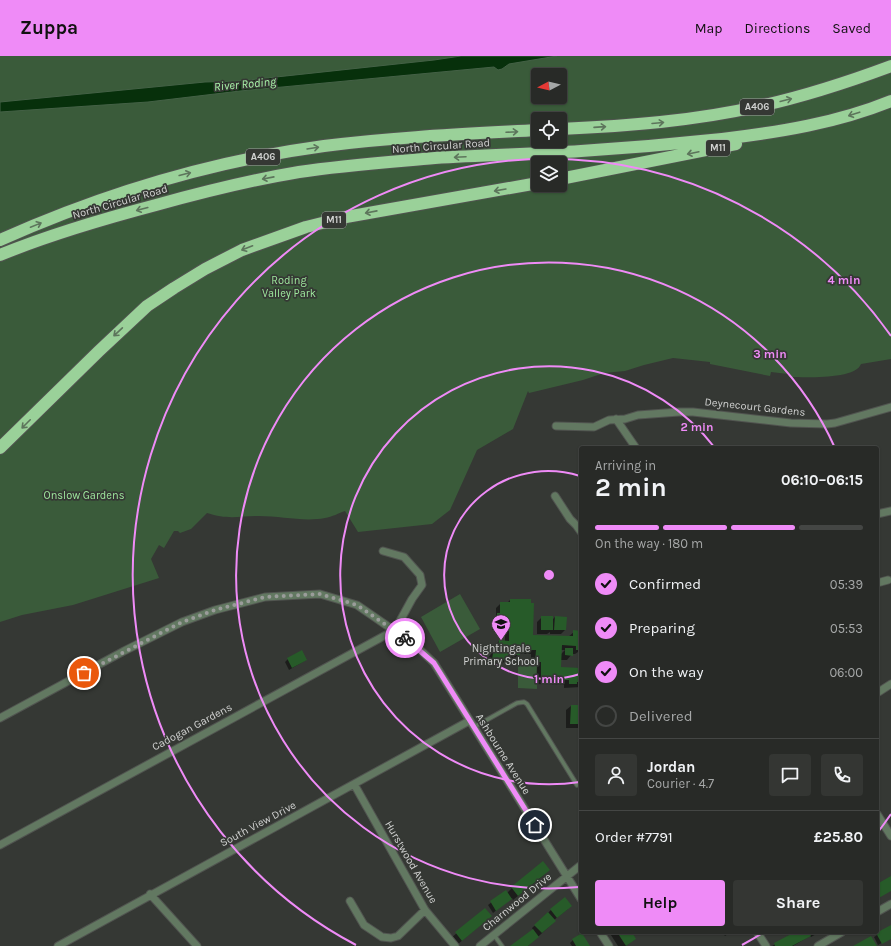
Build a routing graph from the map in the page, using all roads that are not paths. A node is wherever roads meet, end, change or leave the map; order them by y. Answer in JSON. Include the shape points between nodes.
{"nodes":[{"id":1,"x":891,"y":66,"type":"edge"},
{"id":2,"x":891,"y":101,"type":"edge"},
{"id":3,"x":813,"y":125,"type":"junction"},
{"id":4,"x":531,"y":130,"type":"edge"},
{"id":5,"x":567,"y":130,"type":"edge"},
{"id":6,"x":567,"y":178,"type":"edge"},
{"id":7,"x":531,"y":184,"type":"edge"},
{"id":8,"x":0,"y":240,"type":"edge"},
{"id":9,"x":0,"y":255,"type":"edge"},
{"id":10,"x":891,"y":407,"type":"edge"},
{"id":11,"x":616,"y":419,"type":"junction"},
{"id":12,"x":556,"y":426,"type":"dead end"},
{"id":13,"x":635,"y":446,"type":"edge"},
{"id":14,"x":0,"y":448,"type":"edge"},
{"id":15,"x":555,"y":496,"type":"dead end"},
{"id":16,"x":891,"y":511,"type":"edge"},
{"id":17,"x":879,"y":514,"type":"edge"},
{"id":18,"x":579,"y":523,"type":"edge"},
{"id":19,"x":383,"y":551,"type":"dead end"},
{"id":20,"x":888,"y":580,"type":"dead end"},
{"id":21,"x":879,"y":582,"type":"edge"},
{"id":22,"x":395,"y":630,"type":"junction"},
{"id":23,"x":891,"y":684,"type":"edge"},
{"id":24,"x":879,"y":692,"type":"edge"},
{"id":25,"x":0,"y":718,"type":"edge"},
{"id":26,"x":469,"y":721,"type":"junction"},
{"id":27,"x":473,"y":727,"type":"junction"},
{"id":28,"x":354,"y":784,"type":"junction"},
{"id":29,"x":577,"y":785,"type":"dead end"},
{"id":30,"x":879,"y":817,"type":"edge"},
{"id":31,"x":891,"y":836,"type":"edge"},
{"id":32,"x":0,"y":845,"type":"edge"},
{"id":33,"x":579,"y":867,"type":"edge"},
{"id":34,"x":567,"y":876,"type":"junction"},
{"id":35,"x":150,"y":894,"type":"junction"},
{"id":36,"x":579,"y":897,"type":"edge"},
{"id":37,"x":350,"y":902,"type":"dead end"},
{"id":38,"x":891,"y":904,"type":"edge"},
{"id":39,"x":425,"y":910,"type":"junction"},
{"id":40,"x":879,"y":911,"type":"edge"},
{"id":41,"x":601,"y":934,"type":"edge"},
{"id":42,"x":759,"y":934,"type":"edge"},
{"id":43,"x":839,"y":934,"type":"edge"},
{"id":44,"x":494,"y":935,"type":"junction"},
{"id":45,"x":58,"y":946,"type":"edge"},
{"id":46,"x":197,"y":946,"type":"edge"},
{"id":47,"x":455,"y":946,"type":"edge"},
{"id":48,"x":480,"y":946,"type":"edge"},
{"id":49,"x":502,"y":946,"type":"edge"},
{"id":50,"x":609,"y":946,"type":"edge"},
{"id":51,"x":766,"y":946,"type":"edge"},
{"id":52,"x":818,"y":946,"type":"edge"}],
"edges":[{"from":5,"to":1,"type":"highway","number":"A406","one_way":true,"via":[[669,121],[759,107],[850,81]]},
{"from":2,"to":3,"type":"highway","name":"North Circular Road","number":"A406","one_way":true},
{"from":3,"to":6,"type":"highway","number":"M11","one_way":true},
{"from":3,"to":9,"type":"highway","name":"North Circular Road","number":"A406","one_way":true,"via":[[731,138],[583,151],[437,158],[300,172],[209,191],[125,213]]},
{"from":8,"to":4,"type":"highway","name":"North Circular Road","number":"A406","one_way":true,"via":[[123,192],[258,157],[373,140]]},
{"from":7,"to":14,"type":"highway","number":"M11","one_way":true,"via":[[346,217],[306,227],[242,250],[205,269],[148,306]]},
{"from":10,"to":11,"type":"street","name":"Deynecourt Gardens","via":[[827,424],[791,423],[693,412]]},
{"from":11,"to":12,"type":"street","name":"Deynecourt Gardens","via":[[594,427]]},
{"from":11,"to":13,"type":"street"},
{"from":15,"to":18,"type":"street","via":[[570,519]]},
{"from":16,"to":17,"type":"street"},
{"from":19,"to":22,"type":"street","via":[[404,557],[420,575],[422,585]]},
{"from":20,"to":21,"type":"street"},
{"from":22,"to":25,"type":"street","via":[[357,605],[320,594],[257,598],[182,622]]},
{"from":22,"to":26,"type":"street","name":"Ashbourne Avenue","via":[[434,663]]},
{"from":22,"to":32,"type":"street","name":"Cadogan Gardens"},
{"from":23,"to":24,"type":"street"},
{"from":26,"to":27,"type":"street","name":"Ashbourne Avenue"},
{"from":26,"to":28,"type":"street","name":"South View Drive"},
{"from":27,"to":29,"type":"lane","via":[[524,702]]},
{"from":27,"to":34,"type":"street","name":"Ashbourne Avenue"},
{"from":28,"to":35,"type":"street","name":"South View Drive"},
{"from":28,"to":39,"type":"street","name":"Hurstwood Avenue"},
{"from":30,"to":31,"type":"street"},
{"from":33,"to":34,"type":"street","name":"Charnwood Drive"},
{"from":34,"to":36,"type":"street","name":"Ashbourne Avenue"},
{"from":34,"to":44,"type":"street","name":"Charnwood Drive"},
{"from":35,"to":45,"type":"street","name":"South View Drive"},
{"from":35,"to":46,"type":"street"},
{"from":37,"to":39,"type":"street","via":[[364,925],[382,937],[391,938],[398,936]]},
{"from":38,"to":40,"type":"street"},
{"from":39,"to":47,"type":"street","name":"Hurstwood Avenue"},
{"from":41,"to":50,"type":"street"},
{"from":42,"to":51,"type":"street"},
{"from":43,"to":52,"type":"street"},
{"from":44,"to":48,"type":"street","name":"Charnwood Drive"},
{"from":44,"to":49,"type":"lane"}]}
